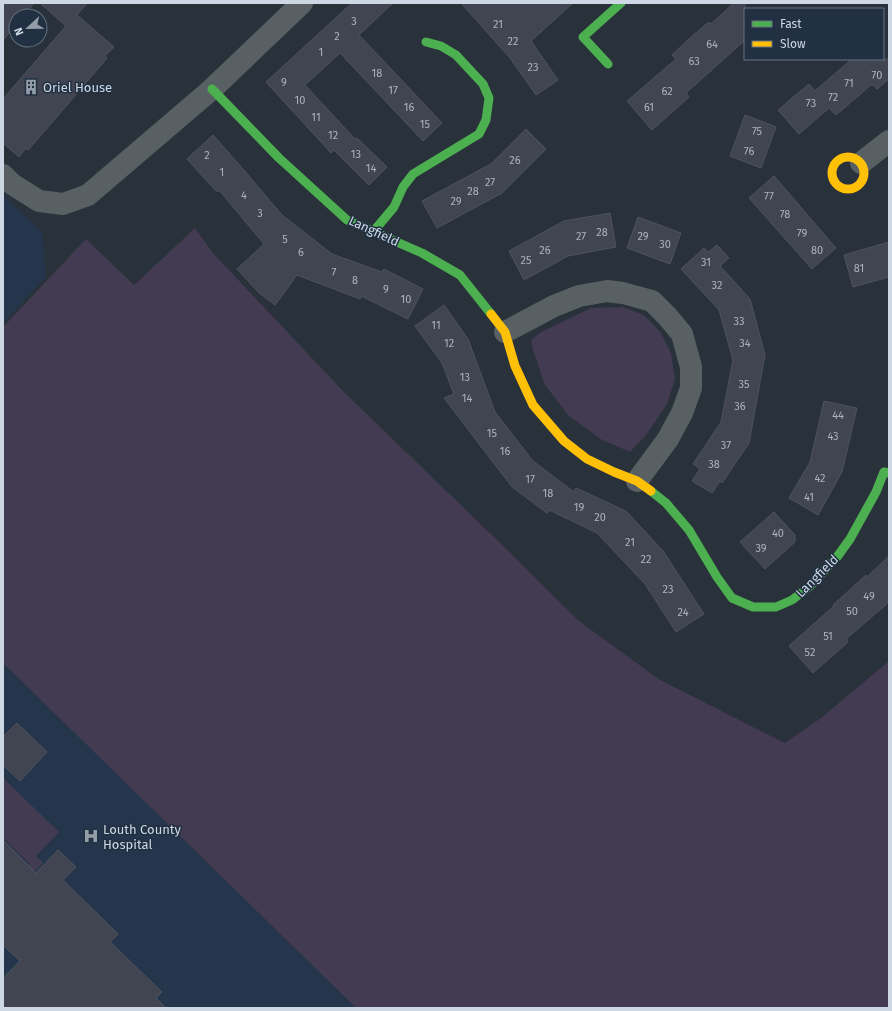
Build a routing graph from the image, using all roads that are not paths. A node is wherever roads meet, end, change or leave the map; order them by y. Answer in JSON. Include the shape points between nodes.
{"nodes":[{"id":1,"x":302,"y":3,"type":"edge"},
{"id":2,"x":621,"y":3,"type":"edge"},
{"id":3,"x":426,"y":42,"type":"dead end"},
{"id":4,"x":608,"y":64,"type":"dead end"},
{"id":5,"x":212,"y":89,"type":"junction"},
{"id":6,"x":889,"y":141,"type":"edge"},
{"id":7,"x":861,"y":163,"type":"dead end"},
{"id":8,"x":3,"y":175,"type":"edge"},
{"id":9,"x":373,"y":232,"type":"junction"},
{"id":10,"x":504,"y":332,"type":"junction"},
{"id":11,"x":889,"y":473,"type":"edge"},
{"id":12,"x":637,"y":481,"type":"junction"}],
"edges":[{"from":1,"to":5,"type":"street"},
{"from":2,"to":4,"type":"street","via":[[583,37]]},
{"from":3,"to":9,"type":"street","via":[[441,46],[456,55],[483,84],[489,98],[486,120],[479,134],[414,174],[403,187],[394,207]]},
{"from":5,"to":8,"type":"street","via":[[88,195],[62,204],[39,202]]},
{"from":5,"to":9,"type":"street","name":"Langfield","via":[[279,158],[347,220]]},
{"from":6,"to":7,"type":"street"},
{"from":9,"to":10,"type":"street","name":"Langfield","via":[[422,253],[460,275]]},
{"from":10,"to":12,"type":"street","name":"Langfield","via":[[515,366],[533,405],[564,441],[586,459]]},
{"from":10,"to":12,"type":"street","via":[[579,296],[607,291],[652,302],[667,316],[682,334],[691,367],[691,388],[682,413],[668,439]]},
{"from":11,"to":12,"type":"street","name":"Langfield","via":[[884,472],[876,492],[838,557],[809,587],[792,600],[776,607],[753,607],[732,598],[689,530],[666,503]]}]}
